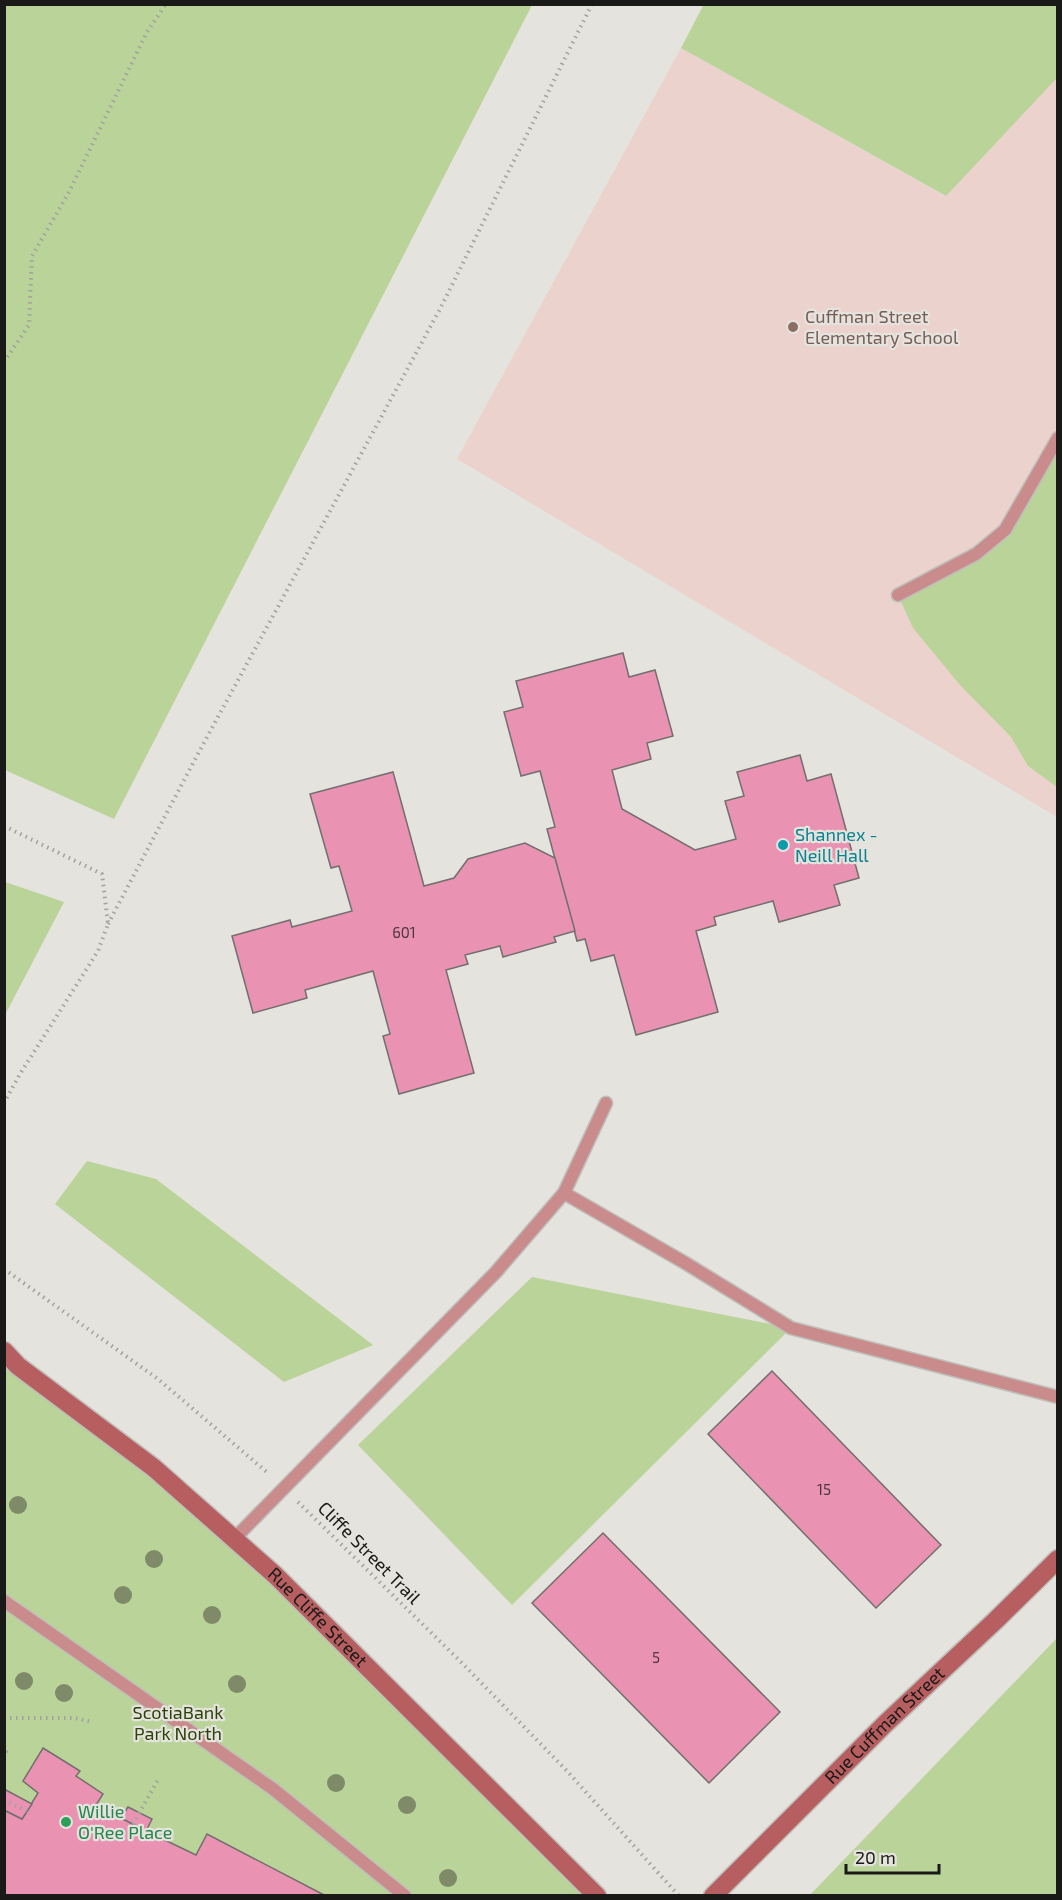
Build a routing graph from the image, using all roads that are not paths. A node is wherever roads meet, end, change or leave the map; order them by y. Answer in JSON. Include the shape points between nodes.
{"nodes":[{"id":1,"x":1058,"y":438,"type":"edge"},
{"id":2,"x":898,"y":595,"type":"dead end"},
{"id":3,"x":606,"y":1103,"type":"dead end"},
{"id":4,"x":564,"y":1194,"type":"junction"},
{"id":5,"x":4,"y":1351,"type":"edge"},
{"id":6,"x":11,"y":1363,"type":"edge"},
{"id":7,"x":1058,"y":1397,"type":"edge"},
{"id":8,"x":234,"y":1539,"type":"junction"},
{"id":9,"x":1058,"y":1559,"type":"edge"},
{"id":10,"x":4,"y":1601,"type":"edge"},
{"id":11,"x":405,"y":1896,"type":"edge"},
{"id":12,"x":597,"y":1896,"type":"edge"},
{"id":13,"x":713,"y":1896,"type":"edge"}],
"edges":[{"from":1,"to":2,"type":"lane","via":[[1005,530],[976,554]]},
{"from":3,"to":4,"type":"lane"},
{"from":4,"to":7,"type":"lane","via":[[791,1328]]},
{"from":4,"to":8,"type":"lane","via":[[496,1272]]},
{"from":5,"to":6,"type":"main road","name":"Rue Cliffe Street"},
{"from":6,"to":8,"type":"main road","name":"Rue Cliffe Street","via":[[154,1468]]},
{"from":8,"to":12,"type":"main road","name":"Rue Cliffe Street","via":[[275,1575]]},
{"from":9,"to":13,"type":"main road","name":"Rue Cuffman Street"},
{"from":10,"to":11,"type":"lane","via":[[273,1789]]}]}
